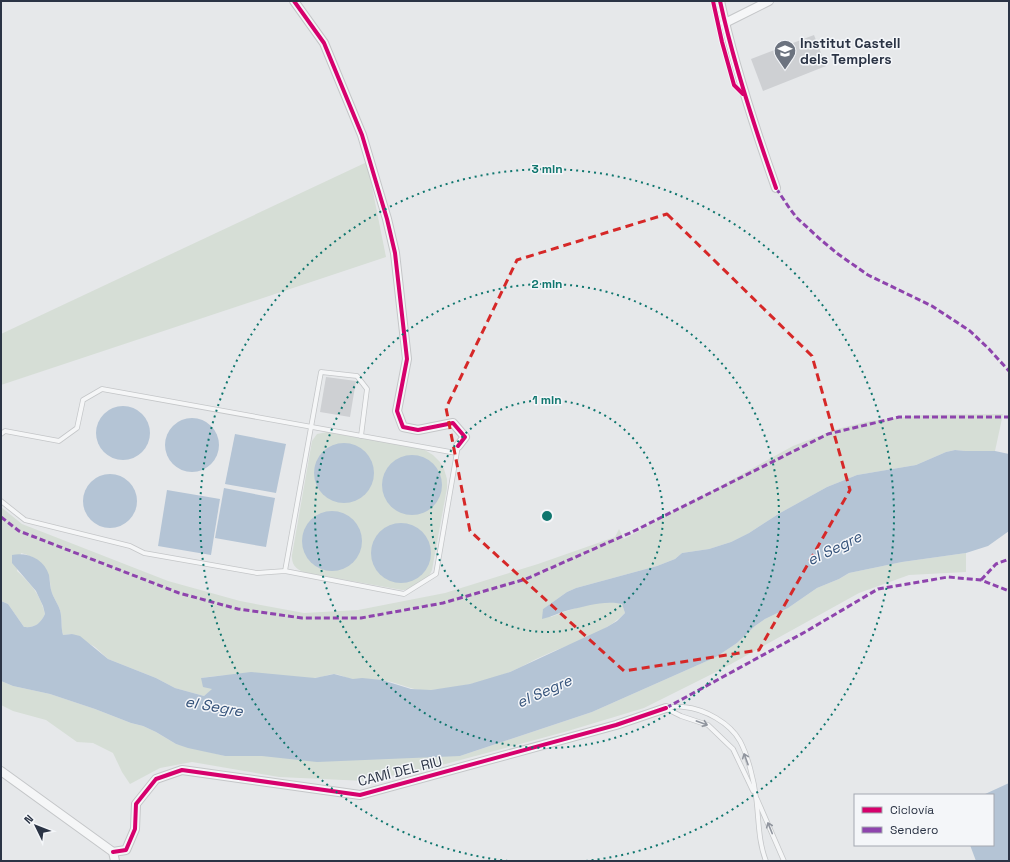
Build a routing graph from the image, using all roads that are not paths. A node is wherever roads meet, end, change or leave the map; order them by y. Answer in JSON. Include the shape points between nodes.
{"nodes":[{"id":1,"x":294,"y":1,"type":"edge"},
{"id":2,"x":720,"y":1,"type":"edge"},
{"id":3,"x":769,"y":1,"type":"edge"},
{"id":4,"x":724,"y":23,"type":"junction"},
{"id":5,"x":776,"y":188,"type":"dead end"},
{"id":6,"x":311,"y":426,"type":"junction"},
{"id":7,"x":1,"y":434,"type":"edge"},
{"id":8,"x":361,"y":436,"type":"junction"},
{"id":9,"x":457,"y":449,"type":"junction"},
{"id":10,"x":1,"y":501,"type":"edge"},
{"id":11,"x":285,"y":571,"type":"junction"},
{"id":12,"x":666,"y":708,"type":"junction"},
{"id":13,"x":1,"y":771,"type":"edge"},
{"id":14,"x":756,"y":796,"type":"junction"},
{"id":15,"x":114,"y":857,"type":"edge"},
{"id":16,"x":766,"y":861,"type":"edge"},
{"id":17,"x":784,"y":861,"type":"edge"}],
"edges":[{"from":1,"to":9,"type":"street","via":[[324,43],[362,135],[387,219],[395,253],[407,359],[397,411],[403,427],[418,430],[453,423],[465,437]]},
{"from":2,"to":4,"type":"street"},
{"from":3,"to":4,"type":"street"},
{"from":4,"to":5,"type":"street","via":[[749,112]]},
{"from":6,"to":7,"type":"lane","via":[[102,389],[83,400],[77,428],[59,442],[5,431]]},
{"from":6,"to":8,"type":"lane"},
{"from":6,"to":8,"type":"lane","via":[[321,372],[357,376],[367,389]]},
{"from":6,"to":11,"type":"lane"},
{"from":8,"to":9,"type":"lane"},
{"from":9,"to":11,"type":"lane","via":[[436,574],[404,594]]},
{"from":10,"to":11,"type":"lane","via":[[25,520],[130,546],[144,553],[257,573]]},
{"from":12,"to":14,"type":"lane","one_way":true,"via":[[708,725],[733,749]]},
{"from":14,"to":12,"type":"lane","one_way":true,"via":[[740,741],[723,721],[701,710],[683,706]]},
{"from":12,"to":15,"type":"street","name":"CAMÍ DEL RIU","via":[[616,725],[360,795],[182,770],[156,779],[136,804],[135,829],[126,850]]},
{"from":13,"to":15,"type":"street"},
{"from":14,"to":16,"type":"lane","via":[[761,849]]},
{"from":17,"to":14,"type":"lane","one_way":true}]}
